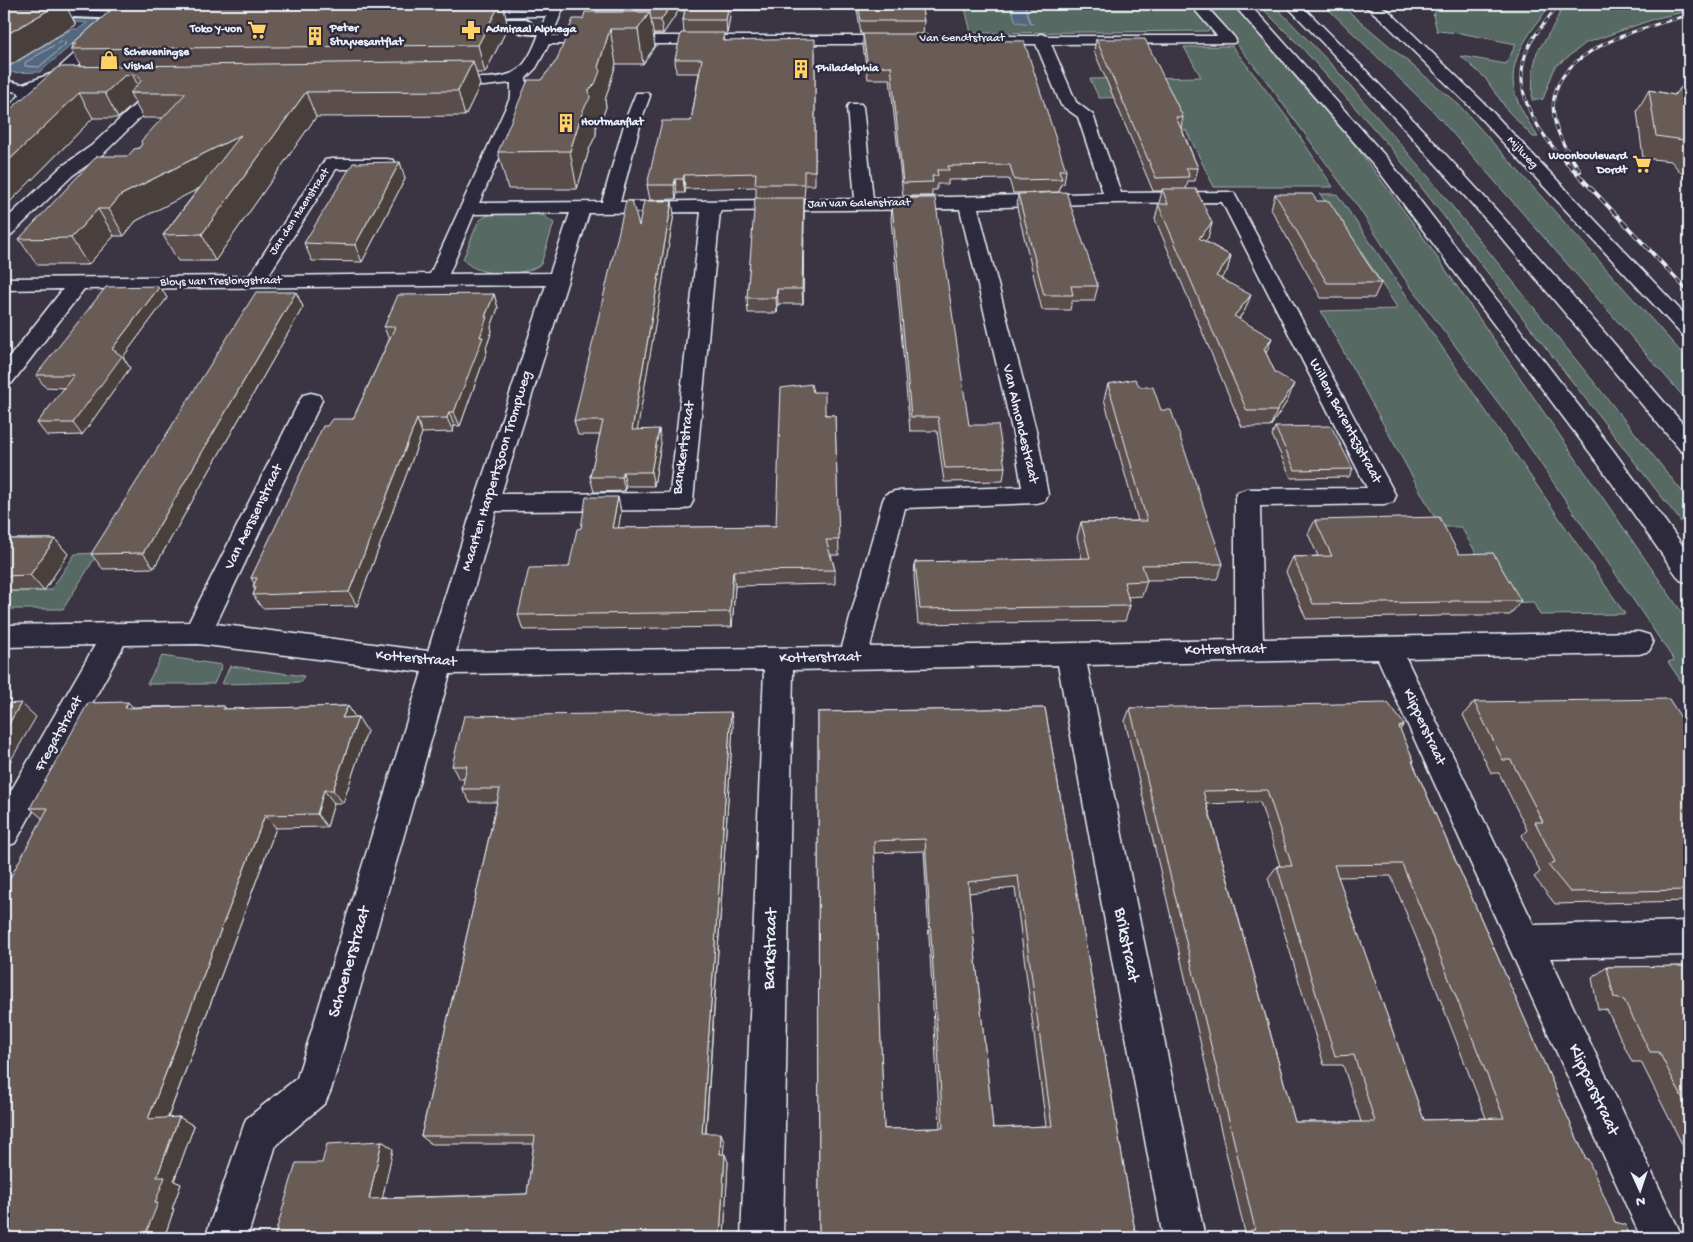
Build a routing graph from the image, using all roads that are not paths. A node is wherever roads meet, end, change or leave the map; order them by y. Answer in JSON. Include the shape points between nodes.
{"nodes":[{"id":1,"x":1197,"y":4,"type":"edge"},
{"id":2,"x":1240,"y":4,"type":"edge"},
{"id":3,"x":1292,"y":4,"type":"edge"},
{"id":4,"x":1370,"y":4,"type":"edge"},
{"id":5,"x":1376,"y":4,"type":"edge"},
{"id":6,"x":557,"y":8,"type":"edge"},
{"id":7,"x":148,"y":10,"type":"edge"},
{"id":8,"x":449,"y":13,"type":"edge"},
{"id":9,"x":129,"y":21,"type":"junction"},
{"id":10,"x":463,"y":23,"type":"edge"},
{"id":11,"x":28,"y":25,"type":"edge"},
{"id":12,"x":545,"y":35,"type":"junction"},
{"id":13,"x":1041,"y":38,"type":"junction"},
{"id":14,"x":518,"y":77,"type":"junction"},
{"id":15,"x":425,"y":82,"type":"edge"},
{"id":16,"x":69,"y":85,"type":"edge"},
{"id":17,"x":4,"y":86,"type":"edge"},
{"id":18,"x":24,"y":89,"type":"junction"},
{"id":19,"x":642,"y":96,"type":"dead end"},
{"id":20,"x":144,"y":105,"type":"edge"},
{"id":21,"x":855,"y":107,"type":"dead end"},
{"id":22,"x":4,"y":120,"type":"edge"},
{"id":23,"x":387,"y":164,"type":"edge"},
{"id":24,"x":96,"y":170,"type":"edge"},
{"id":25,"x":67,"y":171,"type":"junction"},
{"id":26,"x":1114,"y":198,"type":"junction"},
{"id":27,"x":1228,"y":198,"type":"joint"},
{"id":28,"x":968,"y":203,"type":"junction"},
{"id":29,"x":864,"y":204,"type":"junction"},
{"id":30,"x":711,"y":206,"type":"junction"},
{"id":31,"x":610,"y":207,"type":"junction"},
{"id":32,"x":581,"y":208,"type":"junction"},
{"id":33,"x":467,"y":209,"type":"junction"},
{"id":34,"x":4,"y":231,"type":"edge"},
{"id":35,"x":558,"y":279,"type":"junction"},
{"id":36,"x":437,"y":280,"type":"junction"},
{"id":37,"x":255,"y":281,"type":"junction"},
{"id":38,"x":79,"y":283,"type":"junction"},
{"id":39,"x":4,"y":284,"type":"edge"},
{"id":40,"x":1689,"y":331,"type":"edge"},
{"id":41,"x":4,"y":378,"type":"edge"},
{"id":42,"x":310,"y":400,"type":"dead end"},
{"id":43,"x":1689,"y":446,"type":"edge"},
{"id":44,"x":486,"y":503,"type":"junction"},
{"id":45,"x":1689,"y":572,"type":"edge"},
{"id":46,"x":116,"y":634,"type":"junction"},
{"id":47,"x":198,"y":634,"type":"junction"},
{"id":48,"x":4,"y":636,"type":"edge"},
{"id":49,"x":1639,"y":643,"type":"dead end"},
{"id":50,"x":1387,"y":648,"type":"junction"},
{"id":51,"x":1249,"y":650,"type":"junction"},
{"id":52,"x":1070,"y":653,"type":"junction"},
{"id":53,"x":853,"y":658,"type":"junction"},
{"id":54,"x":779,"y":659,"type":"junction"},
{"id":55,"x":438,"y":663,"type":"junction"},
{"id":56,"x":4,"y":833,"type":"edge"},
{"id":57,"x":1689,"y":938,"type":"edge"},
{"id":58,"x":1524,"y":942,"type":"junction"},
{"id":59,"x":226,"y":1238,"type":"edge"},
{"id":60,"x":762,"y":1238,"type":"edge"},
{"id":61,"x":1184,"y":1238,"type":"edge"},
{"id":62,"x":1662,"y":1238,"type":"edge"}],
"edges":[{"from":1,"to":13,"type":"main road","name":"Van Gendtstraat","via":[[1229,40]]},
{"from":2,"to":45,"type":"main road","via":[[1381,162],[1605,456]]},
{"from":3,"to":43,"type":"main road","via":[[1474,194]]},
{"from":4,"to":5,"type":"main road"},
{"from":4,"to":40,"type":"main road","name":"Mijlweg","via":[[1475,103]]},
{"from":6,"to":8,"type":"main road"},
{"from":6,"to":12,"type":"main road"},
{"from":7,"to":9,"type":"main road"},
{"from":9,"to":11,"type":"street","via":[[69,13],[59,20],[43,20]]},
{"from":9,"to":18,"type":"main road","via":[[115,26],[58,76]]},
{"from":10,"to":12,"type":"street","via":[[524,22],[520,29]]},
{"from":12,"to":13,"type":"main road","name":"Van Gendtstraat"},
{"from":12,"to":14,"type":"main road","via":[[526,72]]},
{"from":13,"to":26,"type":"main road","via":[[1069,105],[1085,116]]},
{"from":14,"to":15,"type":"main road","via":[[493,81]]},
{"from":14,"to":33,"type":"main road","via":[[519,96]]},
{"from":16,"to":18,"type":"main road"},
{"from":17,"to":18,"type":"main road"},
{"from":18,"to":22,"type":"main road","via":[[27,99]]},
{"from":19,"to":31,"type":"main road"},
{"from":20,"to":25,"type":"main road","via":[[97,150]]},
{"from":21,"to":29,"type":"main road"},
{"from":23,"to":37,"type":"main road","name":"Jan den Haenstraat","via":[[331,164]]},
{"from":24,"to":25,"type":"main road"},
{"from":25,"to":34,"type":"main road"},
{"from":26,"to":27,"type":"main road","name":"Jan van Galenstraat"},
{"from":26,"to":28,"type":"main road","name":"Jan van Galenstraat"},
{"from":27,"to":51,"type":"main road","name":"Willem Barentszstraat","via":[[1384,496],[1248,498]]},
{"from":28,"to":29,"type":"main road","name":"Jan van Galenstraat"},
{"from":28,"to":53,"type":"main road","name":"Van Almondestraat","via":[[1025,434],[1036,495],[895,500]]},
{"from":29,"to":30,"type":"main road","name":"Jan van Galenstraat"},
{"from":30,"to":31,"type":"main road","name":"Jan van Galenstraat"},
{"from":30,"to":44,"type":"main road","name":"Banckertstraat","via":[[680,501]]},
{"from":31,"to":32,"type":"main road","name":"Jan van Galenstraat"},
{"from":32,"to":33,"type":"main road"},
{"from":32,"to":35,"type":"main road","name":"Maarten Harpertszoon Trompweg"},
{"from":33,"to":36,"type":"main road"},
{"from":35,"to":36,"type":"main road"},
{"from":35,"to":44,"type":"main road","name":"Maarten Harpertszoon Trompweg"},
{"from":36,"to":37,"type":"main road","name":"Bloys van Treslongstraat"},
{"from":37,"to":38,"type":"main road","name":"Bloys van Treslongstraat"},
{"from":38,"to":39,"type":"main road","name":"Bloys van Treslongstraat"},
{"from":38,"to":41,"type":"main road"},
{"from":42,"to":47,"type":"main road","name":"Van Aerssenstraat"},
{"from":44,"to":55,"type":"main road","name":"Maarten Harpertszoon Trompweg"},
{"from":46,"to":47,"type":"main road","name":"Kotterstraat"},
{"from":46,"to":48,"type":"main road","name":"Kotterstraat"},
{"from":46,"to":56,"type":"main road","name":"Fregatstraat"},
{"from":47,"to":55,"type":"main road","name":"Kotterstraat"},
{"from":49,"to":50,"type":"main road","name":"Kotterstraat"},
{"from":50,"to":51,"type":"main road","name":"Kotterstraat"},
{"from":50,"to":58,"type":"main road","name":"Klipperstraat"},
{"from":51,"to":52,"type":"main road","name":"Kotterstraat"},
{"from":52,"to":53,"type":"main road","name":"Kotterstraat"},
{"from":52,"to":61,"type":"main road","name":"Brikstraat"},
{"from":53,"to":54,"type":"main road","name":"Kotterstraat"},
{"from":54,"to":55,"type":"main road","name":"Kotterstraat"},
{"from":54,"to":60,"type":"main road","name":"Barkstraat"},
{"from":55,"to":59,"type":"main road","name":"Schoenerstraat","via":[[312,1090],[260,1133]]},
{"from":57,"to":58,"type":"main road"},
{"from":58,"to":62,"type":"main road","name":"Klipperstraat"}]}
